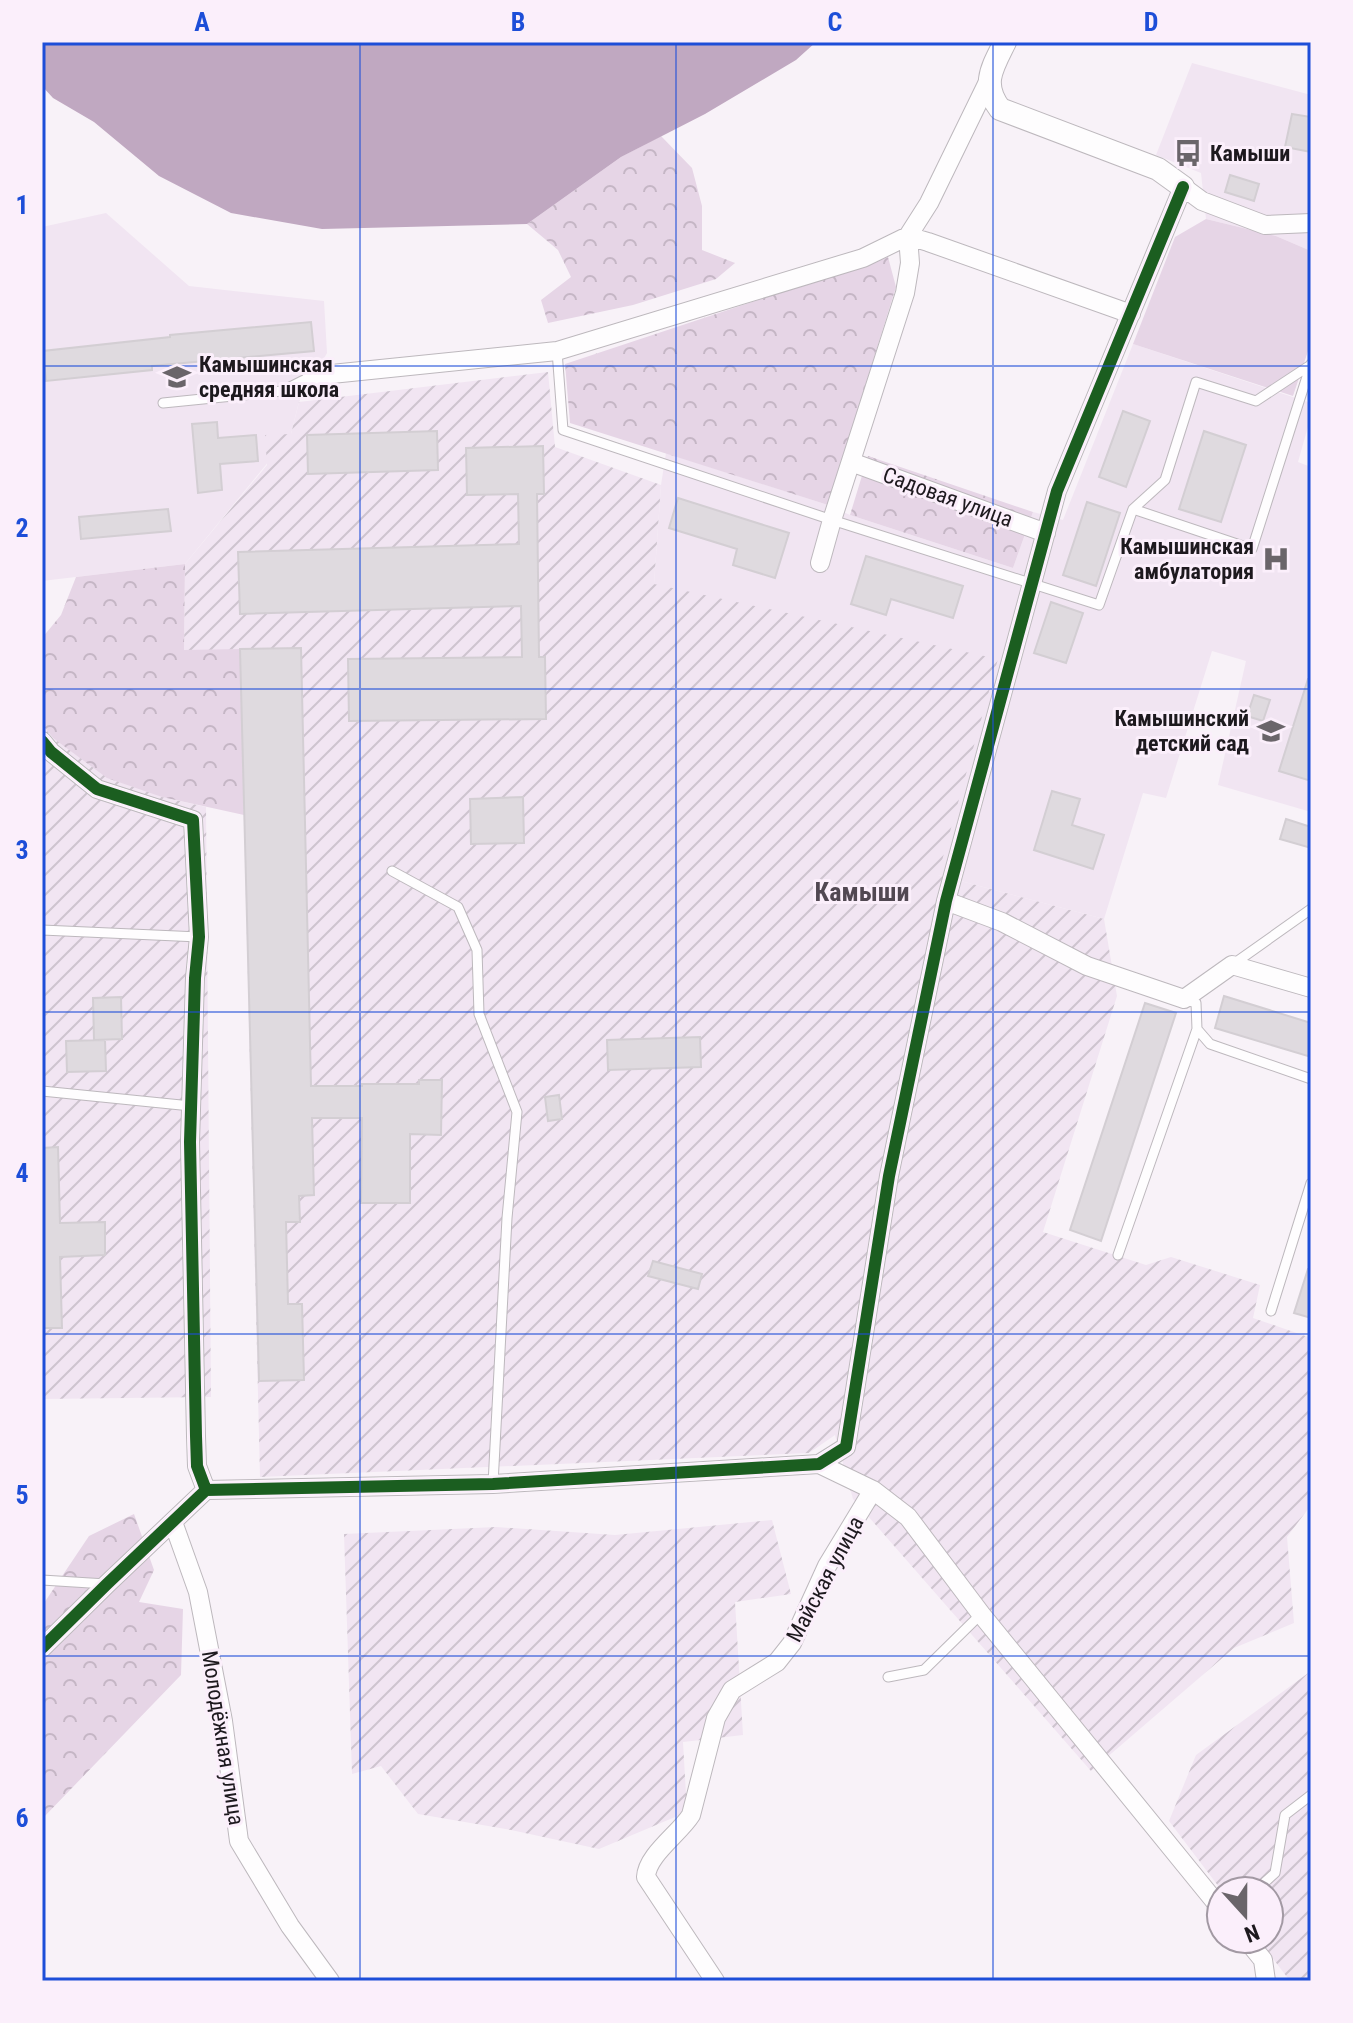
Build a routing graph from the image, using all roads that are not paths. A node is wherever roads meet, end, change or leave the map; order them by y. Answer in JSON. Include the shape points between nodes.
{"nodes":[{"id":1,"x":1005,"y":42,"type":"edge"},
{"id":2,"x":988,"y":82,"type":"junction"},
{"id":3,"x":1183,"y":187,"type":"junction"},
{"id":4,"x":1311,"y":223,"type":"edge"},
{"id":5,"x":908,"y":236,"type":"junction"},
{"id":6,"x":1131,"y":314,"type":"junction"},
{"id":7,"x":557,"y":351,"type":"junction"},
{"id":8,"x":1311,"y":365,"type":"edge"},
{"id":9,"x":312,"y":376,"type":"joint"},
{"id":10,"x":163,"y":403,"type":"dead end"},
{"id":11,"x":851,"y":462,"type":"junction"},
{"id":12,"x":1133,"y":509,"type":"junction"},
{"id":13,"x":832,"y":520,"type":"junction"},
{"id":14,"x":1046,"y":533,"type":"junction"},
{"id":15,"x":820,"y":563,"type":"dead end"},
{"id":16,"x":1032,"y":584,"type":"junction"},
{"id":17,"x":42,"y":741,"type":"edge"},
{"id":18,"x":392,"y":871,"type":"dead end"},
{"id":19,"x":946,"y":901,"type":"junction"},
{"id":20,"x":1311,"y":909,"type":"edge"},
{"id":21,"x":42,"y":930,"type":"edge"},
{"id":22,"x":199,"y":937,"type":"junction"},
{"id":23,"x":1232,"y":965,"type":"junction"},
{"id":24,"x":1311,"y":988,"type":"edge"},
{"id":25,"x":1184,"y":999,"type":"junction"},
{"id":26,"x":1197,"y":1029,"type":"junction"},
{"id":27,"x":1311,"y":1079,"type":"edge"},
{"id":28,"x":42,"y":1091,"type":"edge"},
{"id":29,"x":191,"y":1106,"type":"junction"},
{"id":30,"x":1311,"y":1183,"type":"edge"},
{"id":31,"x":1118,"y":1255,"type":"dead end"},
{"id":32,"x":1271,"y":1311,"type":"dead end"},
{"id":33,"x":819,"y":1464,"type":"junction"},
{"id":34,"x":493,"y":1484,"type":"junction"},
{"id":35,"x":206,"y":1490,"type":"junction"},
{"id":36,"x":873,"y":1490,"type":"junction"},
{"id":37,"x":173,"y":1522,"type":"junction"},
{"id":38,"x":42,"y":1580,"type":"edge"},
{"id":39,"x":107,"y":1584,"type":"junction"},
{"id":40,"x":981,"y":1614,"type":"junction"},
{"id":41,"x":42,"y":1648,"type":"edge"},
{"id":42,"x":888,"y":1677,"type":"dead end"},
{"id":43,"x":1311,"y":1795,"type":"edge"},
{"id":44,"x":1273,"y":1875,"type":"edge"},
{"id":45,"x":1205,"y":1889,"type":"edge"},
{"id":46,"x":1259,"y":1955,"type":"edge"},
{"id":47,"x":330,"y":1981,"type":"edge"},
{"id":48,"x":715,"y":1981,"type":"edge"},
{"id":49,"x":1266,"y":1981,"type":"edge"}],
"edges":[{"from":1,"to":2,"type":"street"},
{"from":2,"to":3,"type":"street","via":[[1000,109],[1158,169]]},
{"from":2,"to":5,"type":"street"},
{"from":3,"to":4,"type":"street","via":[[1202,201],[1265,225]]},
{"from":3,"to":6,"type":"street"},
{"from":5,"to":6,"type":"street"},
{"from":5,"to":7,"type":"street","via":[[863,258]]},
{"from":5,"to":11,"type":"street","via":[[905,293]]},
{"from":6,"to":14,"type":"street","via":[[1057,491]]},
{"from":7,"to":9,"type":"street"},
{"from":7,"to":13,"type":"lane","via":[[563,430]]},
{"from":8,"to":12,"type":"lane","via":[[1256,401],[1196,382],[1165,480]]},
{"from":8,"to":12,"type":"lane","via":[[1252,549]]},
{"from":9,"to":10,"type":"lane","via":[[282,391]]},
{"from":11,"to":13,"type":"street"},
{"from":11,"to":14,"type":"street","name":"Садовая улица"},
{"from":12,"to":16,"type":"lane","via":[[1099,605]]},
{"from":13,"to":15,"type":"street"},
{"from":13,"to":16,"type":"lane"},
{"from":14,"to":16,"type":"street"},
{"from":16,"to":19,"type":"street"},
{"from":17,"to":22,"type":"street","via":[[97,789],[193,820]]},
{"from":18,"to":34,"type":"lane","via":[[458,907],[477,950],[479,1014],[517,1112]]},
{"from":19,"to":25,"type":"street","via":[[1002,922],[1087,966]]},
{"from":19,"to":33,"type":"street","via":[[889,1176],[846,1447]]},
{"from":20,"to":23,"type":"lane"},
{"from":21,"to":22,"type":"lane"},
{"from":22,"to":29,"type":"street"},
{"from":23,"to":24,"type":"street"},
{"from":23,"to":25,"type":"street"},
{"from":25,"to":26,"type":"lane","via":[[1196,1003]]},
{"from":26,"to":27,"type":"lane","via":[[1210,1044]]},
{"from":26,"to":31,"type":"lane"},
{"from":28,"to":29,"type":"lane"},
{"from":29,"to":35,"type":"street","via":[[197,1466]]},
{"from":30,"to":32,"type":"lane"},
{"from":33,"to":34,"type":"street"},
{"from":33,"to":36,"type":"street"},
{"from":34,"to":35,"type":"street"},
{"from":35,"to":37,"type":"street"},
{"from":36,"to":40,"type":"street","via":[[908,1517]]},
{"from":36,"to":48,"type":"street","name":"Майская улица","via":[[827,1566],[792,1643],[777,1662],[732,1690],[716,1718],[691,1815],[646,1870]]},
{"from":37,"to":39,"type":"street"},
{"from":37,"to":47,"type":"street","name":"Молодёжная улица","via":[[198,1592],[239,1841]]},
{"from":38,"to":39,"type":"lane"},
{"from":39,"to":41,"type":"street"},
{"from":40,"to":42,"type":"lane","via":[[924,1670]]},
{"from":40,"to":45,"type":"street"},
{"from":43,"to":44,"type":"lane","via":[[1285,1815]]},
{"from":46,"to":49,"type":"street"}]}
